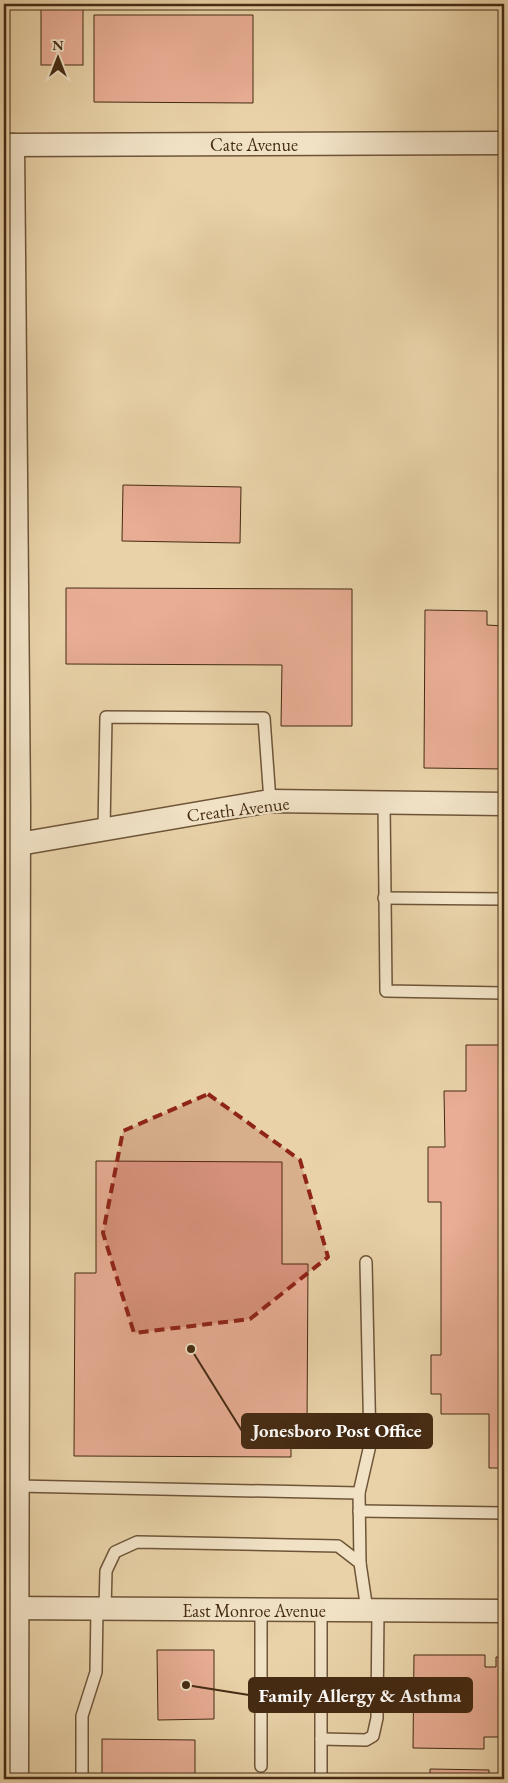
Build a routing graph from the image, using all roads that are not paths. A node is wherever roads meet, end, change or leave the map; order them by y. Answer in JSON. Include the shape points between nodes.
{"nodes":[{"id":1,"x":504,"y":143,"type":"edge"},
{"id":2,"x":9,"y":145,"type":"edge"},
{"id":3,"x":270,"y":801,"type":"junction"},
{"id":4,"x":384,"y":802,"type":"junction"},
{"id":5,"x":504,"y":804,"type":"edge"},
{"id":6,"x":104,"y":830,"type":"junction"},
{"id":7,"x":11,"y":844,"type":"edge"},
{"id":8,"x":384,"y":898,"type":"junction"},
{"id":9,"x":504,"y":899,"type":"edge"},
{"id":10,"x":504,"y":993,"type":"edge"},
{"id":11,"x":366,"y":1262,"type":"dead end"},
{"id":12,"x":17,"y":1486,"type":"junction"},
{"id":13,"x":359,"y":1493,"type":"junction"},
{"id":14,"x":359,"y":1511,"type":"junction"},
{"id":15,"x":504,"y":1512,"type":"edge"},
{"id":16,"x":360,"y":1563,"type":"junction"},
{"id":17,"x":10,"y":1608,"type":"edge"},
{"id":18,"x":101,"y":1609,"type":"junction"},
{"id":19,"x":261,"y":1610,"type":"junction"},
{"id":20,"x":321,"y":1610,"type":"junction"},
{"id":21,"x":372,"y":1610,"type":"junction"},
{"id":22,"x":504,"y":1611,"type":"edge"},
{"id":23,"x":321,"y":1739,"type":"junction"},
{"id":24,"x":261,"y":1766,"type":"dead end"},
{"id":25,"x":17,"y":1779,"type":"edge"},
{"id":26,"x":82,"y":1779,"type":"edge"},
{"id":27,"x":321,"y":1779,"type":"edge"}],
"edges":[{"from":1,"to":2,"type":"street","name":"Cate Avenue"},
{"from":2,"to":7,"type":"street"},
{"from":3,"to":4,"type":"street","name":"Creath Avenue"},
{"from":3,"to":6,"type":"street","name":"Creath Avenue"},
{"from":3,"to":6,"type":"lane","via":[[264,718],[106,717]]},
{"from":4,"to":5,"type":"street","name":"Creath Avenue"},
{"from":4,"to":8,"type":"lane"},
{"from":6,"to":7,"type":"street","name":"Creath Avenue"},
{"from":7,"to":12,"type":"street"},
{"from":8,"to":9,"type":"lane"},
{"from":8,"to":10,"type":"lane","via":[[386,991]]},
{"from":11,"to":13,"type":"lane","via":[[370,1445]]},
{"from":12,"to":13,"type":"lane"},
{"from":12,"to":17,"type":"street"},
{"from":13,"to":14,"type":"lane"},
{"from":14,"to":15,"type":"lane"},
{"from":14,"to":16,"type":"lane"},
{"from":16,"to":18,"type":"lane","via":[[338,1546],[137,1542],[115,1552],[106,1572]]},
{"from":16,"to":21,"type":"lane"},
{"from":17,"to":18,"type":"street","name":"East Monroe Avenue"},
{"from":17,"to":25,"type":"street"},
{"from":18,"to":19,"type":"street","name":"East Monroe Avenue"},
{"from":18,"to":26,"type":"lane","via":[[96,1672],[82,1716]]},
{"from":19,"to":20,"type":"street","name":"East Monroe Avenue"},
{"from":19,"to":24,"type":"lane"},
{"from":20,"to":21,"type":"street","name":"East Monroe Avenue"},
{"from":20,"to":23,"type":"lane"},
{"from":21,"to":22,"type":"street","name":"East Monroe Avenue"},
{"from":21,"to":23,"type":"lane","via":[[377,1718],[373,1736],[366,1740]]},
{"from":23,"to":27,"type":"lane"}]}
